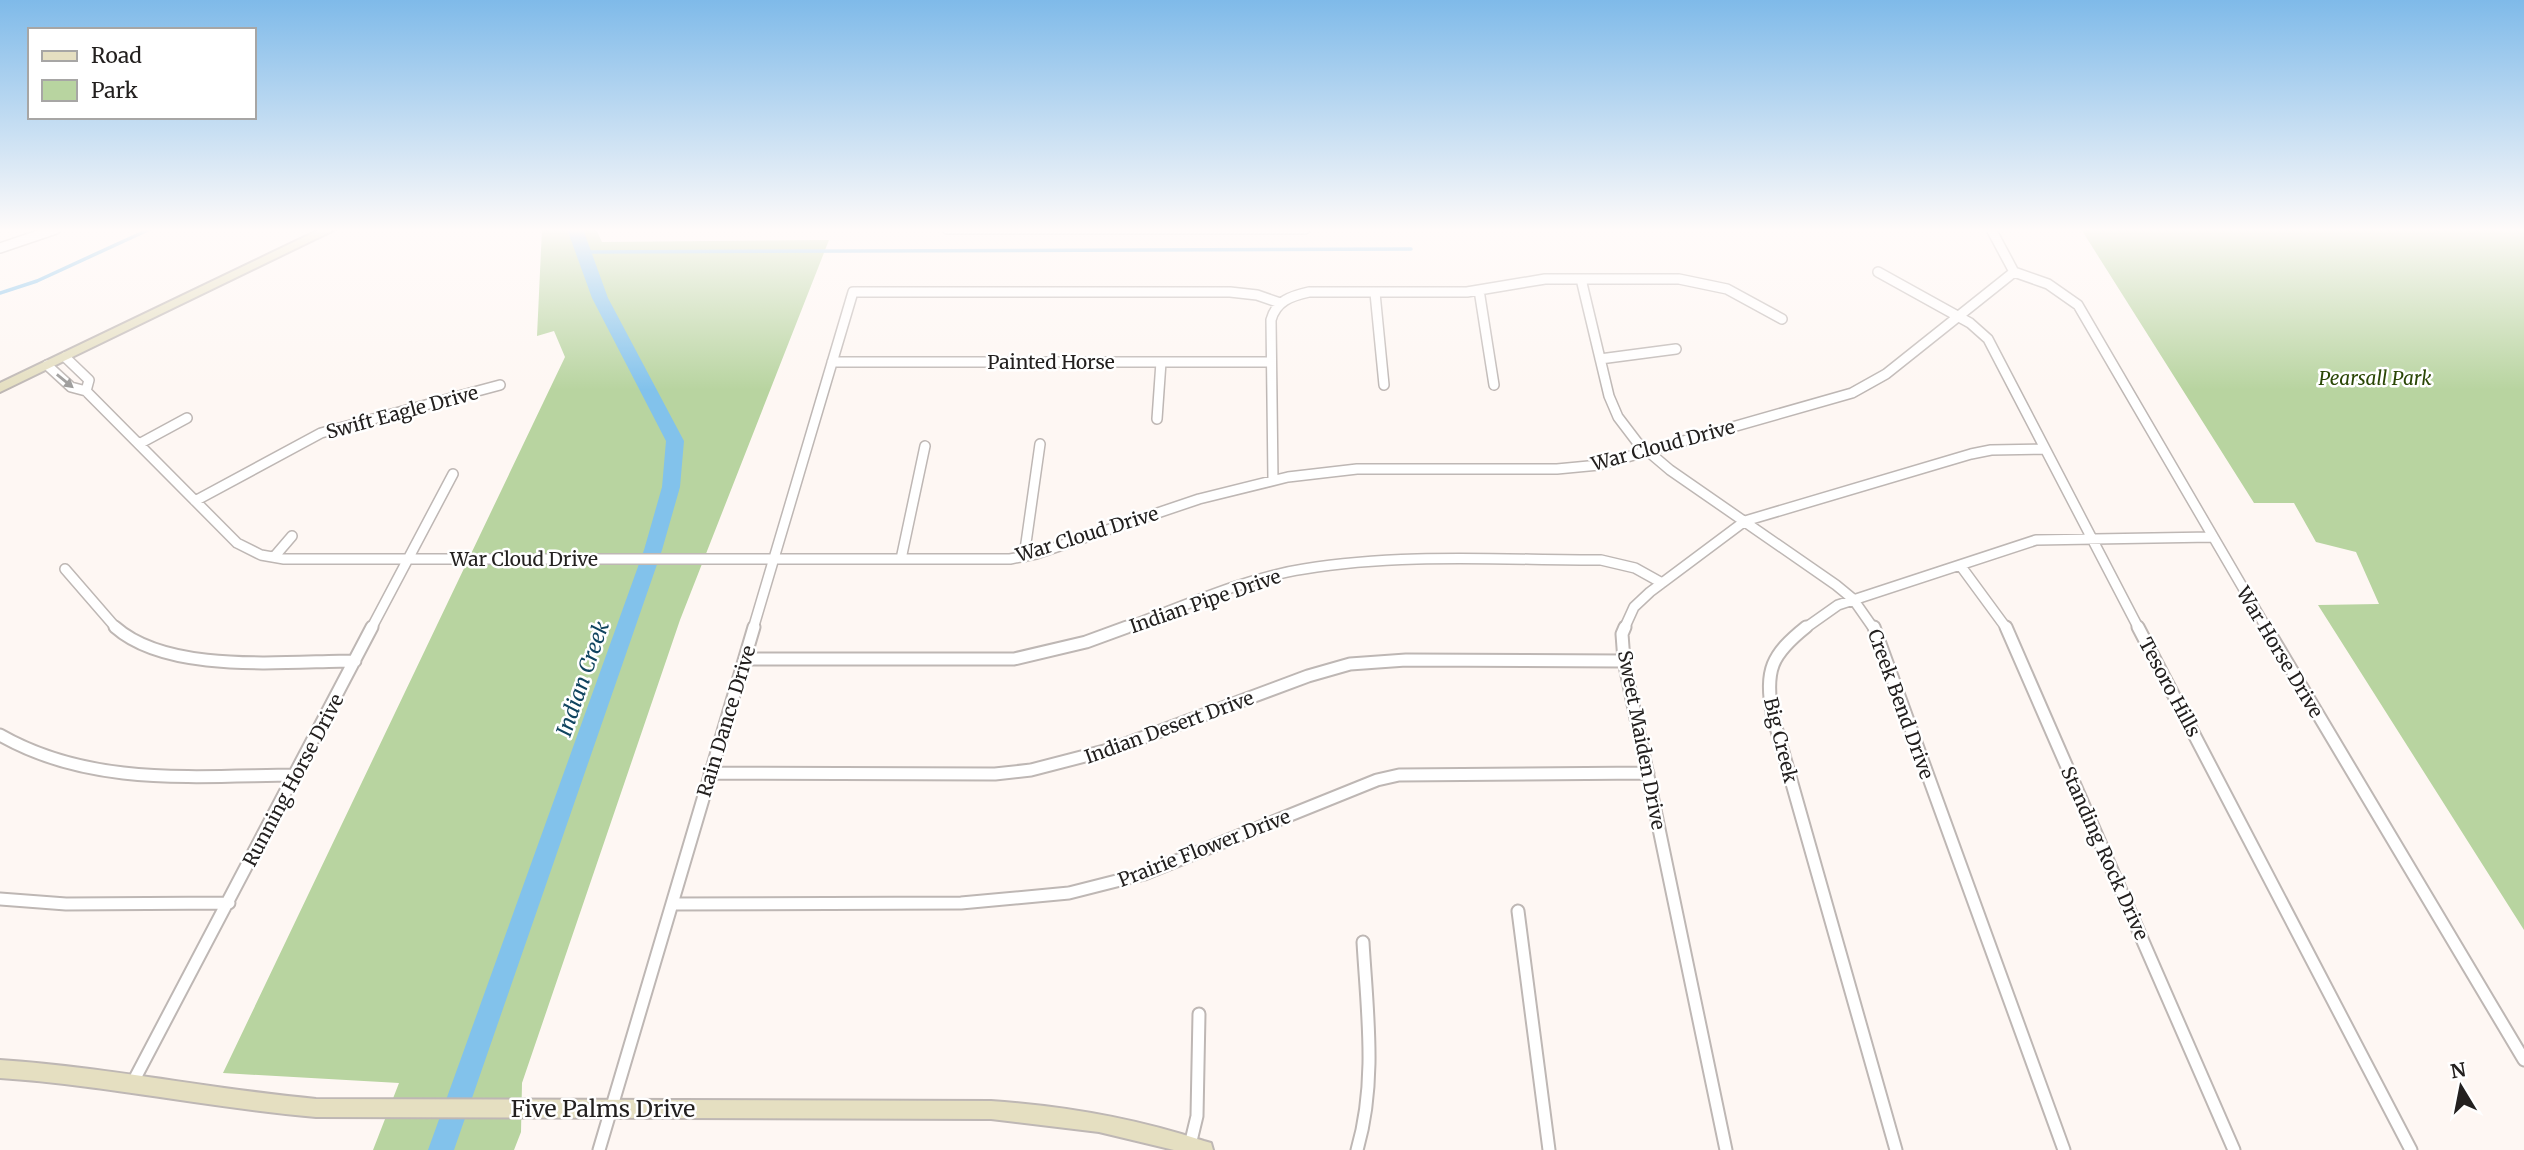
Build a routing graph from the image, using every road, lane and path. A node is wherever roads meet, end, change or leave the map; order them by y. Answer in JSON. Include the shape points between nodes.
{"nodes":[{"id":1,"x":219,"y":283,"type":"edge"},
{"id":2,"x":1521,"y":283,"type":"edge"},
{"id":3,"x":1582,"y":283,"type":"edge"},
{"id":4,"x":1704,"y":283,"type":"edge"},
{"id":5,"x":1897,"y":283,"type":"edge"},
{"id":6,"x":2001,"y":283,"type":"edge"},
{"id":7,"x":2044,"y":283,"type":"edge"},
{"id":8,"x":1479,"y":290,"type":"junction"},
{"id":9,"x":1375,"y":292,"type":"junction"},
{"id":10,"x":1280,"y":303,"type":"junction"},
{"id":11,"x":1958,"y":317,"type":"junction"},
{"id":12,"x":1782,"y":318,"type":"dead end"},
{"id":13,"x":1676,"y":349,"type":"dead end"},
{"id":14,"x":65,"y":357,"type":"junction"},
{"id":15,"x":1600,"y":359,"type":"junction"},
{"id":16,"x":832,"y":362,"type":"junction"},
{"id":17,"x":1161,"y":362,"type":"junction"},
{"id":18,"x":1271,"y":362,"type":"junction"},
{"id":19,"x":47,"y":365,"type":"junction"},
{"id":20,"x":500,"y":385,"type":"dead end"},
{"id":21,"x":1384,"y":385,"type":"dead end"},
{"id":22,"x":1494,"y":385,"type":"dead end"},
{"id":23,"x":0,"y":388,"type":"edge"},
{"id":24,"x":86,"y":391,"type":"junction"},
{"id":25,"x":187,"y":418,"type":"dead end"},
{"id":26,"x":1157,"y":419,"type":"dead end"},
{"id":27,"x":139,"y":444,"type":"junction"},
{"id":28,"x":1041,"y":444,"type":"dead end"},
{"id":29,"x":925,"y":446,"type":"dead end"},
{"id":30,"x":2044,"y":449,"type":"junction"},
{"id":31,"x":1646,"y":451,"type":"junction"},
{"id":32,"x":453,"y":474,"type":"dead end"},
{"id":33,"x":1273,"y":480,"type":"junction"},
{"id":34,"x":195,"y":501,"type":"junction"},
{"id":35,"x":1745,"y":521,"type":"junction"},
{"id":36,"x":292,"y":536,"type":"dead end"},
{"id":37,"x":2091,"y":537,"type":"junction"},
{"id":38,"x":2211,"y":537,"type":"junction"},
{"id":39,"x":274,"y":557,"type":"junction"},
{"id":40,"x":1024,"y":557,"type":"junction"},
{"id":41,"x":774,"y":558,"type":"junction"},
{"id":42,"x":901,"y":559,"type":"junction"},
{"id":43,"x":408,"y":560,"type":"junction"},
{"id":44,"x":1961,"y":565,"type":"junction"},
{"id":45,"x":65,"y":569,"type":"dead end"},
{"id":46,"x":1662,"y":583,"type":"junction"},
{"id":47,"x":1853,"y":598,"type":"junction"},
{"id":48,"x":745,"y":659,"type":"junction"},
{"id":49,"x":1624,"y":661,"type":"junction"},
{"id":50,"x":355,"y":662,"type":"junction"},
{"id":51,"x":0,"y":735,"type":"edge"},
{"id":52,"x":1648,"y":773,"type":"junction"},
{"id":53,"x":710,"y":774,"type":"junction"},
{"id":54,"x":295,"y":775,"type":"junction"},
{"id":55,"x":0,"y":899,"type":"edge"},
{"id":56,"x":229,"y":903,"type":"junction"},
{"id":57,"x":671,"y":904,"type":"junction"},
{"id":58,"x":1518,"y":911,"type":"dead end"},
{"id":59,"x":1363,"y":942,"type":"dead end"},
{"id":60,"x":1199,"y":1014,"type":"dead end"},
{"id":61,"x":2524,"y":1060,"type":"edge"},
{"id":62,"x":0,"y":1069,"type":"edge"},
{"id":63,"x":132,"y":1084,"type":"junction"},
{"id":64,"x":611,"y":1108,"type":"junction"},
{"id":65,"x":1197,"y":1147,"type":"edge"},
{"id":66,"x":599,"y":1150,"type":"edge"},
{"id":67,"x":1357,"y":1150,"type":"edge"},
{"id":68,"x":1549,"y":1150,"type":"edge"},
{"id":69,"x":1726,"y":1150,"type":"edge"},
{"id":70,"x":1896,"y":1150,"type":"edge"},
{"id":71,"x":2064,"y":1150,"type":"edge"},
{"id":72,"x":2234,"y":1150,"type":"edge"},
{"id":73,"x":2411,"y":1150,"type":"edge"}],
"edges":[{"from":1,"to":14,"type":"street"},
{"from":2,"to":8,"type":"street"},
{"from":3,"to":15,"type":"street","name":"Creek Bend Drive"},
{"from":4,"to":12,"type":"street","via":[[1737,292]]},
{"from":5,"to":11,"type":"street","name":"Tesoro Hills"},
{"from":6,"to":11,"type":"street","name":"War Cloud Drive"},
{"from":7,"to":38,"type":"street","name":"War Horse Drive","via":[[2078,305]]},
{"from":8,"to":9,"type":"street"},
{"from":8,"to":22,"type":"street"},
{"from":9,"to":10,"type":"street","via":[[1309,292]]},
{"from":9,"to":21,"type":"street"},
{"from":10,"to":16,"type":"street","name":"Rain Dance Drive","via":[[1230,292],[853,292]]},
{"from":10,"to":18,"type":"street","via":[[1271,320]]},
{"from":11,"to":30,"type":"street","name":"Tesoro Hills","via":[[1988,339]]},
{"from":11,"to":31,"type":"street","name":"War Cloud Drive","via":[[1860,390]]},
{"from":13,"to":15,"type":"street"},
{"from":14,"to":19,"type":"street"},
{"from":14,"to":24,"type":"street","name":"War Cloud Drive","via":[[89,380]]},
{"from":15,"to":31,"type":"street","name":"Creek Bend Drive","via":[[1618,418]]},
{"from":16,"to":17,"type":"street","name":"Painted Horse"},
{"from":16,"to":41,"type":"street","name":"Rain Dance Drive"},
{"from":17,"to":18,"type":"street","name":"Painted Horse"},
{"from":17,"to":26,"type":"street"},
{"from":18,"to":33,"type":"street"},
{"from":19,"to":23,"type":"street"},
{"from":19,"to":24,"type":"street","name":"War Cloud Drive","one_way":true,"via":[[71,387]]},
{"from":20,"to":34,"type":"street","name":"Swift Eagle Drive","via":[[321,433]]},
{"from":24,"to":27,"type":"street","name":"War Cloud Drive"},
{"from":25,"to":27,"type":"street"},
{"from":27,"to":34,"type":"street","name":"War Cloud Drive"},
{"from":28,"to":40,"type":"street"},
{"from":29,"to":42,"type":"street"},
{"from":30,"to":35,"type":"street","name":"Sweet Maiden Drive","via":[[1971,454]]},
{"from":30,"to":37,"type":"street","name":"Tesoro Hills"},
{"from":31,"to":33,"type":"street","name":"War Cloud Drive","via":[[1567,469],[1357,469]]},
{"from":31,"to":35,"type":"street","name":"Creek Bend Drive"},
{"from":32,"to":43,"type":"street","name":"Running Horse Drive"},
{"from":33,"to":40,"type":"street","name":"War Cloud Drive","via":[[1199,499]]},
{"from":34,"to":39,"type":"street","name":"War Cloud Drive","via":[[237,543]]},
{"from":35,"to":46,"type":"street","name":"Sweet Maiden Drive"},
{"from":35,"to":47,"type":"street","name":"Creek Bend Drive"},
{"from":36,"to":39,"type":"street"},
{"from":37,"to":38,"type":"street","name":"Big Creek"},
{"from":37,"to":44,"type":"street","name":"Big Creek","via":[[2036,540]]},
{"from":37,"to":73,"type":"street","name":"Tesoro Hills"},
{"from":38,"to":61,"type":"street","name":"War Horse Drive"},
{"from":39,"to":43,"type":"street","name":"War Cloud Drive"},
{"from":40,"to":42,"type":"street","name":"War Cloud Drive"},
{"from":41,"to":42,"type":"street","name":"War Cloud Drive"},
{"from":41,"to":43,"type":"street","name":"War Cloud Drive"},
{"from":41,"to":48,"type":"street","name":"Rain Dance Drive"},
{"from":43,"to":50,"type":"street","name":"Running Horse Drive"},
{"from":44,"to":47,"type":"street","name":"Big Creek"},
{"from":44,"to":72,"type":"street","name":"Standing Rock Drive","via":[[2005,625]]},
{"from":45,"to":50,"type":"street","via":[[124,635],[157,651],[201,658]]},
{"from":46,"to":48,"type":"street","name":"Indian Pipe Drive","via":[[1635,568],[1601,560],[1354,561],[1301,569],[1242,586],[1040,655],[994,660]]},
{"from":46,"to":49,"type":"street","name":"Sweet Maiden Drive","via":[[1629,615],[1622,634]]},
{"from":47,"to":70,"type":"street","name":"Big Creek","via":[[1826,612],[1783,648],[1770,668],[1769,692]]},
{"from":47,"to":71,"type":"street","name":"Creek Bend Drive","via":[[1877,633]]},
{"from":48,"to":53,"type":"street","name":"Rain Dance Drive"},
{"from":49,"to":52,"type":"street","name":"Sweet Maiden Drive"},
{"from":49,"to":53,"type":"street","name":"Indian Desert Drive","via":[[1350,664],[1112,749],[1031,770],[995,774]]},
{"from":50,"to":54,"type":"street","name":"Running Horse Drive"},
{"from":51,"to":54,"type":"street","via":[[47,760],[116,772]]},
{"from":52,"to":57,"type":"street","name":"Prairie Flower Drive","via":[[1399,775],[1144,874],[1098,887],[1015,900]]},
{"from":52,"to":69,"type":"street","name":"Sweet Maiden Drive"},
{"from":53,"to":57,"type":"street","name":"Rain Dance Drive"},
{"from":54,"to":56,"type":"street","name":"Running Horse Drive"},
{"from":55,"to":56,"type":"street","via":[[66,904]]},
{"from":56,"to":63,"type":"street","name":"Running Horse Drive"},
{"from":57,"to":64,"type":"street","name":"Rain Dance Drive"},
{"from":58,"to":68,"type":"street"},
{"from":59,"to":67,"type":"street","via":[[1369,1092],[1366,1128]]},
{"from":60,"to":65,"type":"street"},
{"from":62,"to":63,"type":"street","name":"Five Palms Drive"},
{"from":63,"to":64,"type":"street","name":"Five Palms Drive","via":[[266,1105]]},
{"from":64,"to":65,"type":"street","name":"Five Palms Drive","via":[[1014,1111],[1143,1131]]},
{"from":64,"to":66,"type":"street","name":"Rain Dance Drive"}]}
